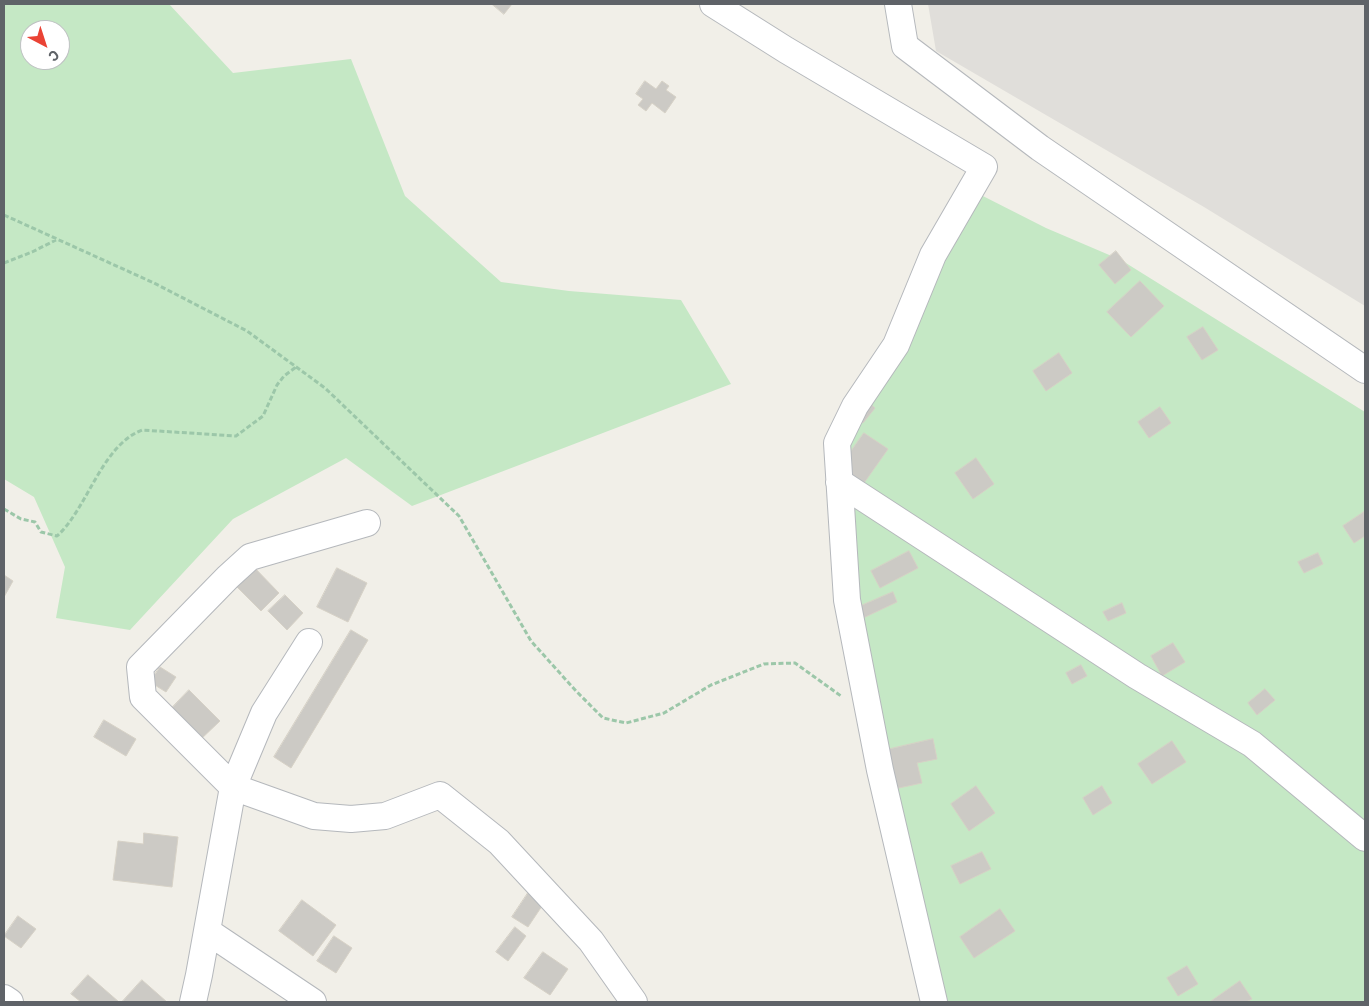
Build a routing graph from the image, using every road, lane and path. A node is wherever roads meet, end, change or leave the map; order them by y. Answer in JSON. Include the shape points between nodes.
{"nodes":[{"id":1,"x":712,"y":4,"type":"edge"},
{"id":2,"x":898,"y":4,"type":"edge"},
{"id":3,"x":4,"y":215,"type":"edge"},
{"id":4,"x":56,"y":240,"type":"junction"},
{"id":5,"x":4,"y":263,"type":"edge"},
{"id":6,"x":296,"y":367,"type":"junction"},
{"id":7,"x":1365,"y":370,"type":"edge"},
{"id":8,"x":839,"y":482,"type":"junction"},
{"id":9,"x":4,"y":509,"type":"edge"},
{"id":10,"x":367,"y":523,"type":"dead end"},
{"id":11,"x":309,"y":642,"type":"dead end"},
{"id":12,"x":848,"y":702,"type":"dead end"},
{"id":13,"x":233,"y":787,"type":"junction"},
{"id":14,"x":1365,"y":838,"type":"edge"},
{"id":15,"x":207,"y":932,"type":"junction"},
{"id":16,"x":4,"y":998,"type":"edge"},
{"id":17,"x":10,"y":1002,"type":"edge"},
{"id":18,"x":193,"y":1002,"type":"edge"},
{"id":19,"x":313,"y":1002,"type":"edge"},
{"id":20,"x":634,"y":1002,"type":"edge"},
{"id":21,"x":934,"y":1002,"type":"edge"}],
"edges":[{"from":1,"to":8,"type":"street","via":[[984,167],[933,256],[896,345],[855,406],[837,442]]},
{"from":2,"to":7,"type":"street","via":[[905,46],[1040,148]]},
{"from":3,"to":4,"type":"path"},
{"from":4,"to":5,"type":"path"},
{"from":4,"to":6,"type":"path","via":[[154,283],[247,331]]},
{"from":6,"to":9,"type":"path","via":[[277,385],[263,416],[236,436],[142,430],[133,434],[100,472],[67,527],[57,536],[41,532],[35,522],[21,519]]},
{"from":6,"to":12,"type":"path","via":[[325,388],[459,516],[531,640],[604,718],[626,723],[664,713],[711,685],[764,664],[795,663]]},
{"from":8,"to":14,"type":"street","via":[[1137,676],[1252,744]]},
{"from":8,"to":21,"type":"street","via":[[846,600],[880,770]]},
{"from":10,"to":13,"type":"street","via":[[250,557],[140,667],[143,697]]},
{"from":11,"to":13,"type":"street","via":[[264,713]]},
{"from":13,"to":15,"type":"street"},
{"from":13,"to":20,"type":"street","via":[[314,816],[351,819],[385,816],[440,795],[499,842],[591,941]]},
{"from":15,"to":18,"type":"street"},
{"from":15,"to":19,"type":"street"},
{"from":16,"to":17,"type":"street"}]}
